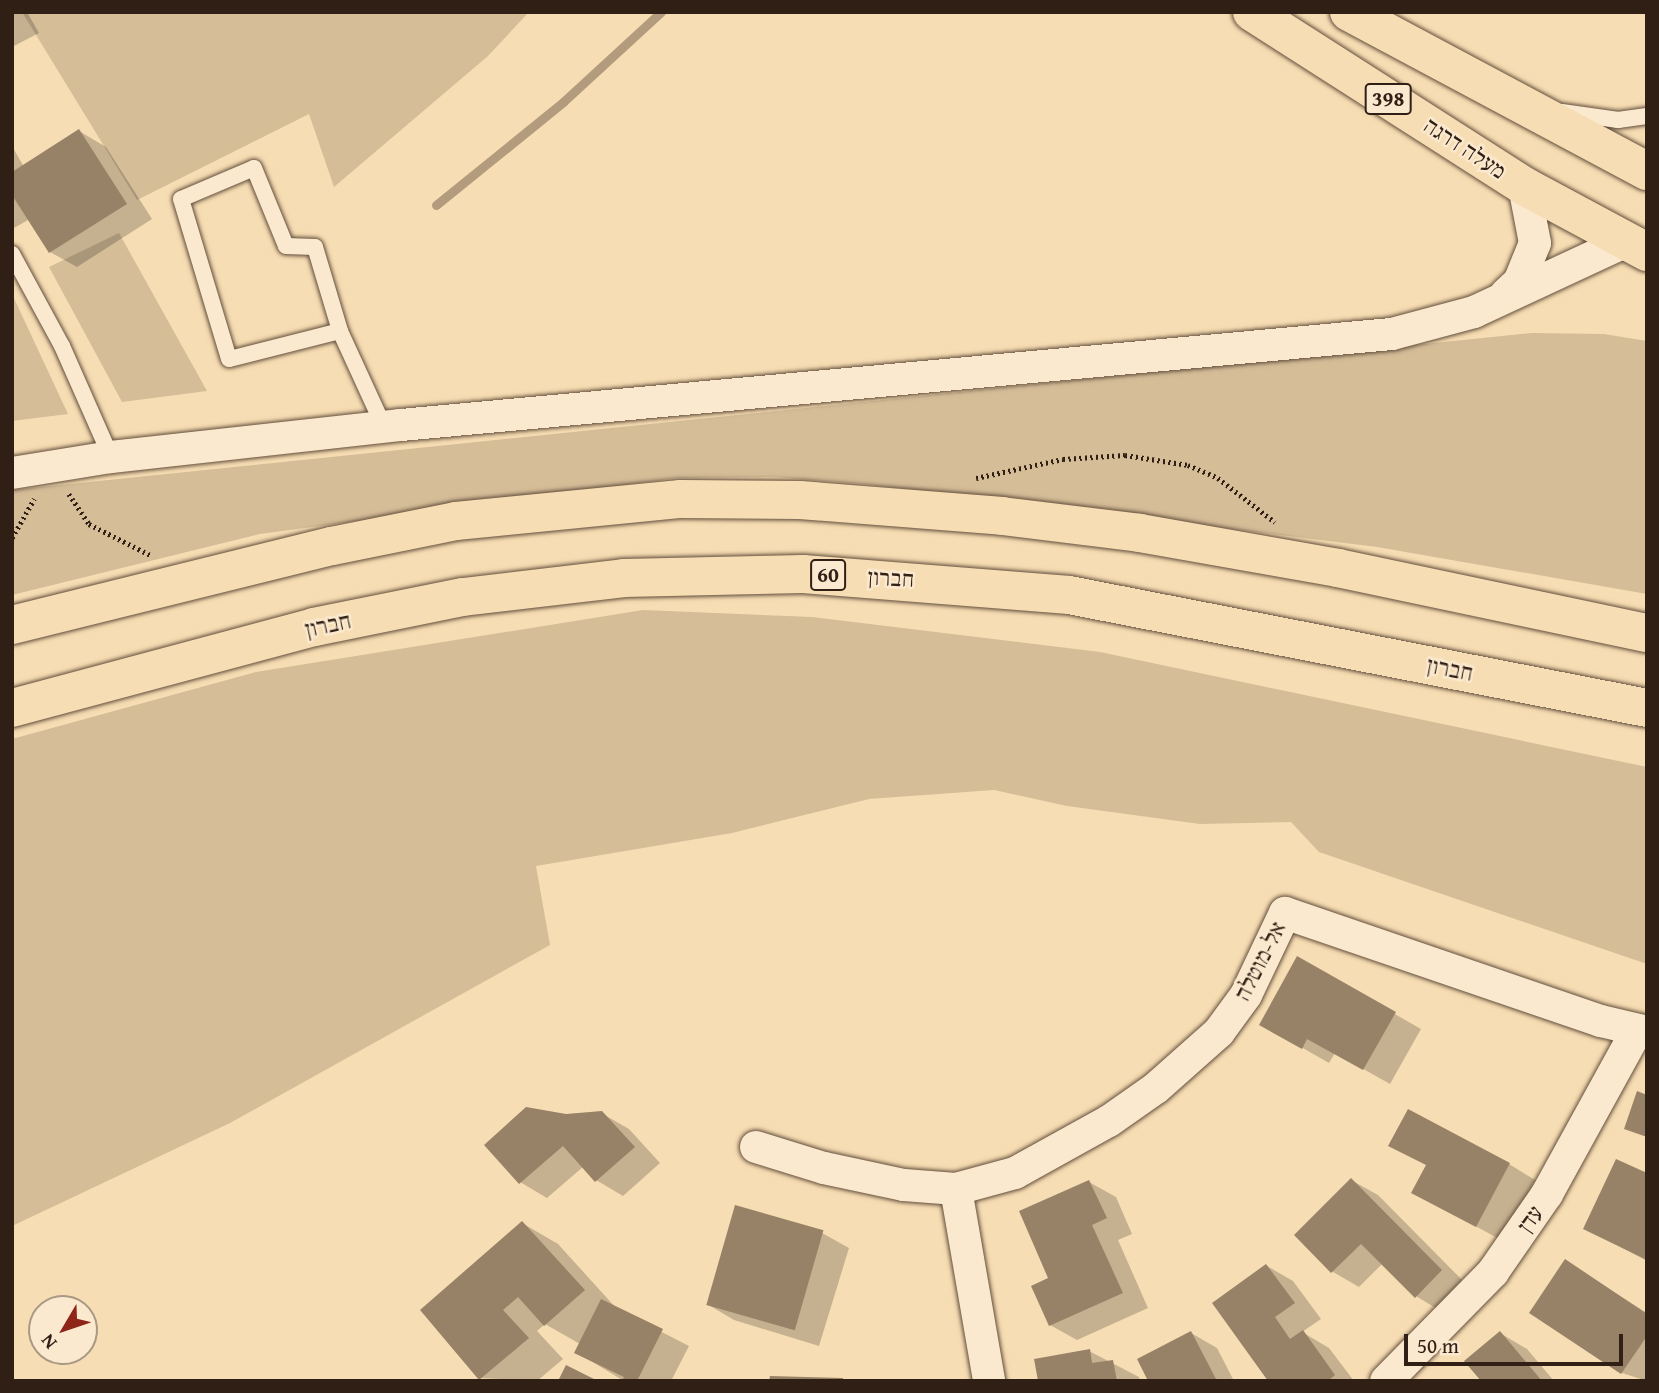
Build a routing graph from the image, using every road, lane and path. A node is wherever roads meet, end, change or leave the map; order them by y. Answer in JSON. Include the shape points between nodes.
{"nodes":[{"id":1,"x":1252,"y":12,"type":"edge"},
{"id":2,"x":1349,"y":12,"type":"edge"},
{"id":3,"x":1527,"y":108,"type":"junction"},
{"id":4,"x":1647,"y":116,"type":"edge"},
{"id":5,"x":1647,"y":171,"type":"edge"},
{"id":6,"x":1524,"y":186,"type":"junction"},
{"id":7,"x":1636,"y":247,"type":"edge"},
{"id":8,"x":12,"y":254,"type":"edge"},
{"id":9,"x":1500,"y":300,"type":"junction"},
{"id":10,"x":340,"y":331,"type":"junction"},
{"id":11,"x":384,"y":427,"type":"junction"},
{"id":12,"x":111,"y":457,"type":"junction"},
{"id":13,"x":49,"y":466,"type":"junction"},
{"id":14,"x":12,"y":473,"type":"edge"},
{"id":15,"x":962,"y":482,"type":"dead end"},
{"id":16,"x":1278,"y":524,"type":"dead end"},
{"id":17,"x":197,"y":579,"type":"junction"},
{"id":18,"x":12,"y":625,"type":"edge"},
{"id":19,"x":1647,"y":632,"type":"edge"},
{"id":20,"x":12,"y":708,"type":"edge"},
{"id":21,"x":1647,"y":708,"type":"edge"},
{"id":22,"x":1642,"y":1031,"type":"edge"},
{"id":23,"x":756,"y":1147,"type":"dead end"},
{"id":24,"x":956,"y":1189,"type":"junction"},
{"id":25,"x":989,"y":1381,"type":"edge"},
{"id":26,"x":1386,"y":1381,"type":"edge"}],
"edges":[{"from":1,"to":6,"type":"main road","name":"מעלה דרגה","number":"398"},
{"from":2,"to":3,"type":"main road","number":"398"},
{"from":3,"to":4,"type":"lane","via":[[1618,120]]},
{"from":3,"to":5,"type":"main road","number":"398"},
{"from":6,"to":7,"type":"main road","name":"מעלה דרגה","number":"398"},
{"from":6,"to":9,"type":"street","via":[[1535,243],[1519,282]]},
{"from":7,"to":9,"type":"street"},
{"from":8,"to":12,"type":"lane","via":[[62,346]]},
{"from":9,"to":11,"type":"street","via":[[1446,321],[1392,334]]},
{"from":10,"to":10,"type":"lane","via":[[315,247],[286,246],[254,168],[181,199],[229,359]]},
{"from":10,"to":11,"type":"lane"},
{"from":11,"to":12,"type":"street"},
{"from":12,"to":13,"type":"street"},
{"from":13,"to":14,"type":"street"},
{"from":13,"to":17,"type":"path","via":[[89,524]]},
{"from":15,"to":16,"type":"path","via":[[1063,459],[1125,455],[1188,465],[1218,478]]},
{"from":17,"to":18,"type":"main road"},
{"from":17,"to":19,"type":"main road","via":[[457,521],[681,499],[800,500],[1140,533],[1338,568]]},
{"from":20,"to":21,"type":"main road","name":"חברון","number":"60","via":[[314,627],[463,597],[624,578],[754,574],[898,578],[1069,595]]},
{"from":22,"to":24,"type":"street","name":"אל-מוטלה","via":[[1285,913],[1246,995],[1219,1032],[1176,1071],[1109,1121],[1051,1155],[986,1184]]},
{"from":22,"to":26,"type":"street","name":"עדן","via":[[1547,1194],[1493,1272]]},
{"from":23,"to":24,"type":"street","name":"אל-מוטלה","via":[[904,1185]]},
{"from":24,"to":25,"type":"street"}]}
